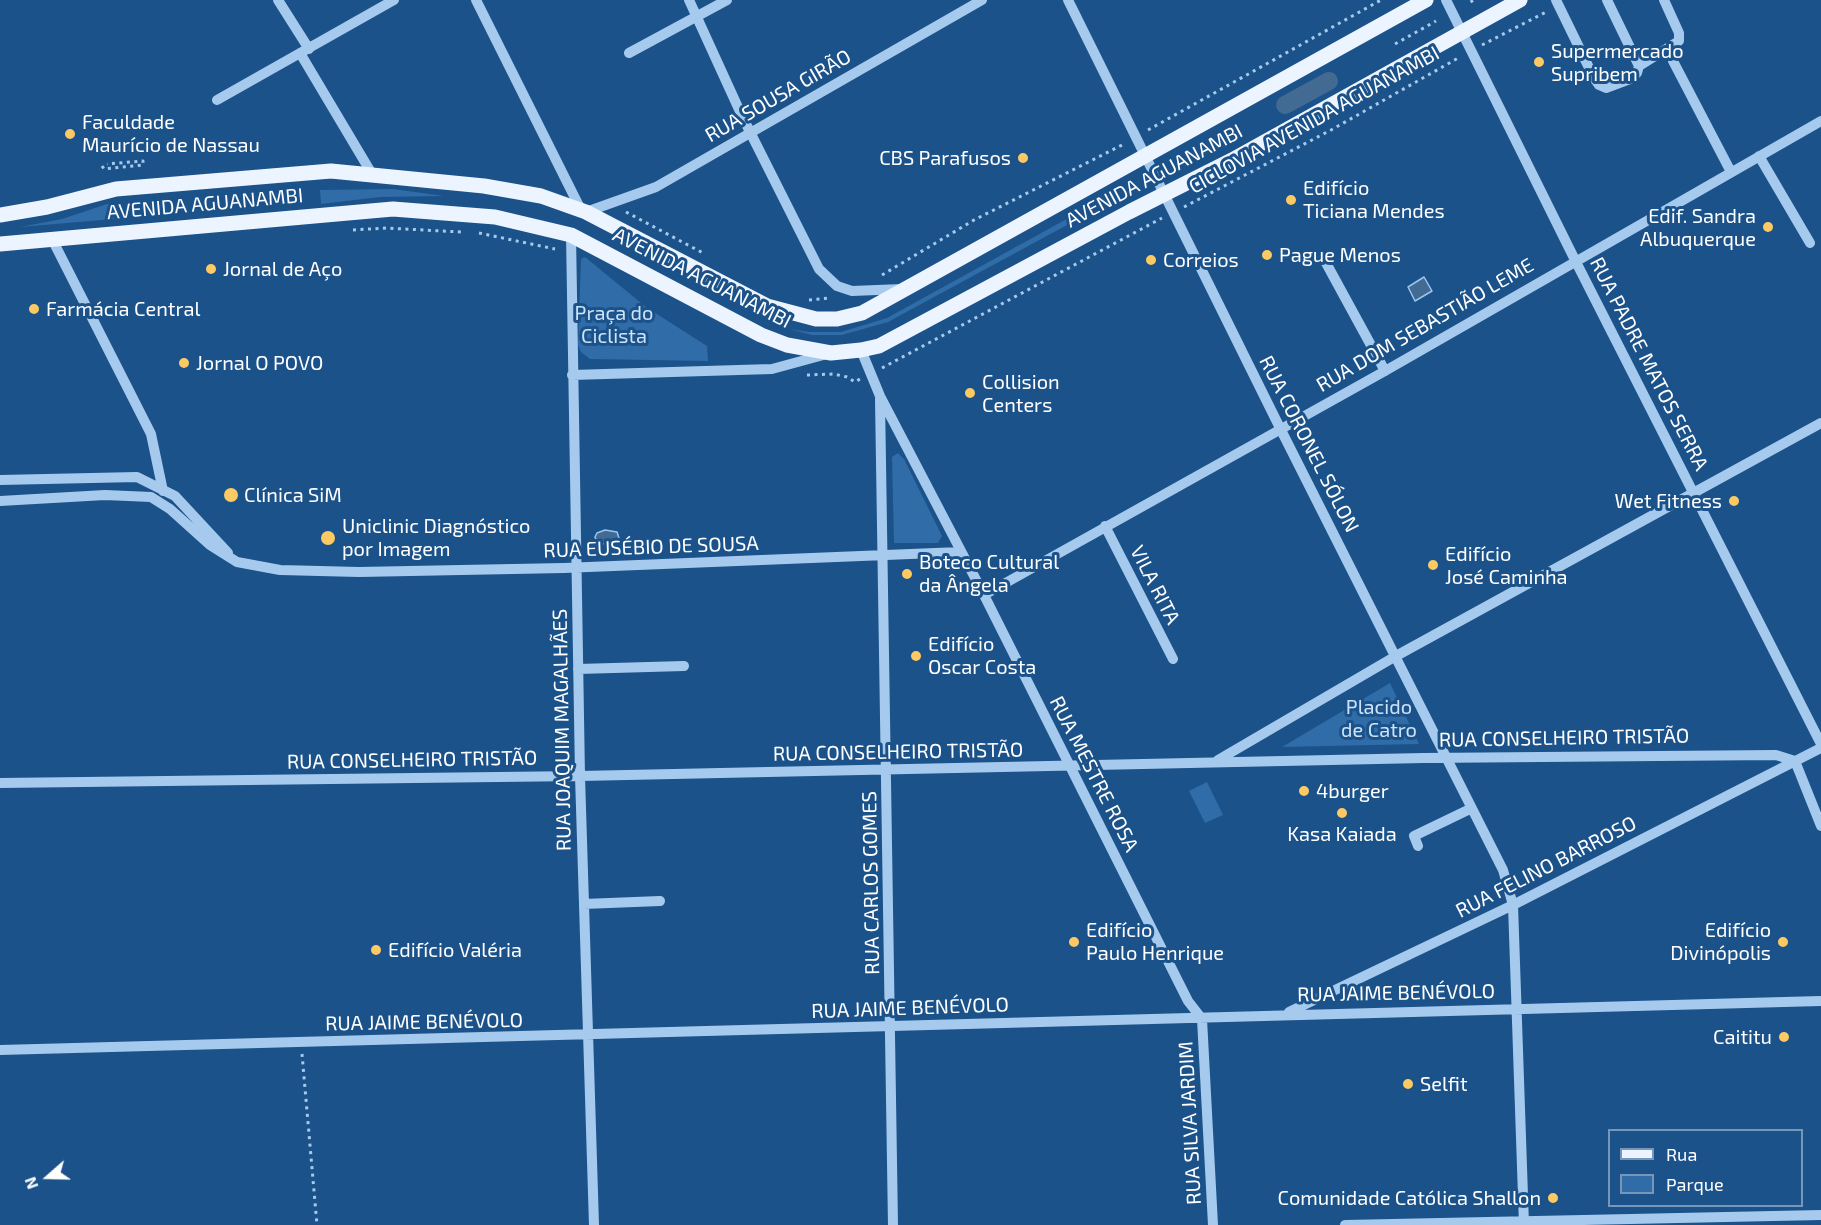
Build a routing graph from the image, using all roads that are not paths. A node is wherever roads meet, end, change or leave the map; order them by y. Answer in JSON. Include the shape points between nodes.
{"nodes":[{"id":1,"x":278,"y":0,"type":"edge"},
{"id":2,"x":394,"y":0,"type":"edge"},
{"id":3,"x":476,"y":0,"type":"edge"},
{"id":4,"x":689,"y":0,"type":"edge"},
{"id":5,"x":727,"y":0,"type":"edge"},
{"id":6,"x":982,"y":0,"type":"edge"},
{"id":7,"x":1068,"y":0,"type":"edge"},
{"id":8,"x":1426,"y":0,"type":"edge"},
{"id":9,"x":1446,"y":0,"type":"edge"},
{"id":10,"x":1520,"y":0,"type":"edge"},
{"id":11,"x":1607,"y":0,"type":"edge"},
{"id":12,"x":1664,"y":0,"type":"edge"},
{"id":13,"x":1558,"y":2,"type":"edge"},
{"id":14,"x":697,"y":16,"type":"junction"},
{"id":15,"x":1462,"y":32,"type":"junction"},
{"id":16,"x":304,"y":51,"type":"junction"},
{"id":17,"x":629,"y":53,"type":"dead end"},
{"id":18,"x":1673,"y":61,"type":"dead end"},
{"id":19,"x":1639,"y":66,"type":"junction"},
{"id":20,"x":217,"y":100,"type":"dead end"},
{"id":21,"x":1821,"y":120,"type":"edge"},
{"id":22,"x":751,"y":132,"type":"junction"},
{"id":23,"x":1146,"y":156,"type":"junction"},
{"id":24,"x":1759,"y":156,"type":"junction"},
{"id":25,"x":1731,"y":172,"type":"junction"},
{"id":26,"x":372,"y":174,"type":"junction"},
{"id":27,"x":1165,"y":194,"type":"junction"},
{"id":28,"x":584,"y":211,"type":"junction"},
{"id":29,"x":0,"y":215,"type":"edge"},
{"id":30,"x":570,"y":235,"type":"junction"},
{"id":31,"x":52,"y":239,"type":"junction"},
{"id":32,"x":1810,"y":243,"type":"dead end"},
{"id":33,"x":0,"y":244,"type":"edge"},
{"id":34,"x":1575,"y":260,"type":"junction"},
{"id":35,"x":1325,"y":261,"type":"dead end"},
{"id":36,"x":903,"y":289,"type":"junction"},
{"id":37,"x":861,"y":350,"type":"junction"},
{"id":38,"x":831,"y":353,"type":"junction"},
{"id":39,"x":1385,"y":371,"type":"junction"},
{"id":40,"x":572,"y":375,"type":"junction"},
{"id":41,"x":879,"y":396,"type":"junction"},
{"id":42,"x":1821,"y":423,"type":"edge"},
{"id":43,"x":1280,"y":428,"type":"junction"},
{"id":44,"x":75,"y":477,"type":"junction"},
{"id":45,"x":0,"y":480,"type":"edge"},
{"id":46,"x":163,"y":491,"type":"junction"},
{"id":47,"x":1694,"y":492,"type":"junction"},
{"id":48,"x":77,"y":497,"type":"junction"},
{"id":49,"x":0,"y":501,"type":"edge"},
{"id":50,"x":1105,"y":526,"type":"junction"},
{"id":51,"x":960,"y":552,"type":"junction"},
{"id":52,"x":882,"y":557,"type":"junction"},
{"id":53,"x":237,"y":562,"type":"junction"},
{"id":54,"x":577,"y":567,"type":"junction"},
{"id":55,"x":984,"y":595,"type":"junction"},
{"id":56,"x":1396,"y":656,"type":"junction"},
{"id":57,"x":1173,"y":659,"type":"dead end"},
{"id":58,"x":684,"y":666,"type":"dead end"},
{"id":59,"x":578,"y":669,"type":"junction"},
{"id":60,"x":1821,"y":746,"type":"edge"},
{"id":61,"x":1445,"y":758,"type":"junction"},
{"id":62,"x":1795,"y":761,"type":"junction"},
{"id":63,"x":1215,"y":762,"type":"junction"},
{"id":64,"x":1070,"y":766,"type":"junction"},
{"id":65,"x":886,"y":769,"type":"junction"},
{"id":66,"x":580,"y":776,"type":"junction"},
{"id":67,"x":0,"y":783,"type":"edge"},
{"id":68,"x":1470,"y":809,"type":"junction"},
{"id":69,"x":1821,"y":826,"type":"edge"},
{"id":70,"x":1418,"y":846,"type":"dead end"},
{"id":71,"x":660,"y":901,"type":"dead end"},
{"id":72,"x":584,"y":904,"type":"junction"},
{"id":73,"x":1513,"y":905,"type":"junction"},
{"id":74,"x":1821,"y":1000,"type":"edge"},
{"id":75,"x":1518,"y":1009,"type":"junction"},
{"id":76,"x":1286,"y":1013,"type":"junction"},
{"id":77,"x":1202,"y":1018,"type":"junction"},
{"id":78,"x":891,"y":1027,"type":"junction"},
{"id":79,"x":588,"y":1036,"type":"junction"},
{"id":80,"x":0,"y":1050,"type":"edge"},
{"id":81,"x":1821,"y":1215,"type":"edge"},
{"id":82,"x":1524,"y":1223,"type":"edge"},
{"id":83,"x":594,"y":1225,"type":"edge"},
{"id":84,"x":893,"y":1225,"type":"edge"},
{"id":85,"x":1213,"y":1225,"type":"edge"},
{"id":86,"x":1346,"y":1225,"type":"edge"}],
"edges":[{"from":1,"to":16,"type":"street"},
{"from":2,"to":16,"type":"street"},
{"from":3,"to":28,"type":"street"},
{"from":4,"to":14,"type":"street"},
{"from":5,"to":14,"type":"street"},
{"from":6,"to":22,"type":"street","name":"RUA SOUSA GIRÃO"},
{"from":7,"to":23,"type":"street","name":"RUA CORONEL SÓLON"},
{"from":8,"to":23,"type":"main road","name":"AVENIDA AGUANAMBI"},
{"from":9,"to":15,"type":"street","name":"RUA PADRE MATOS SERRA"},
{"from":10,"to":15,"type":"main road","name":"AVENIDA AGUANAMBI"},
{"from":11,"to":19,"type":"street"},
{"from":12,"to":19,"type":"street","via":[[1679,41]]},
{"from":13,"to":19,"type":"street","via":[[1599,85],[1606,88],[1630,79]]},
{"from":14,"to":17,"type":"street"},
{"from":14,"to":22,"type":"street"},
{"from":15,"to":27,"type":"main road","name":"AVENIDA AGUANAMBI"},
{"from":15,"to":34,"type":"street","name":"RUA PADRE MATOS SERRA"},
{"from":16,"to":20,"type":"street"},
{"from":16,"to":26,"type":"street"},
{"from":18,"to":25,"type":"street"},
{"from":21,"to":24,"type":"street","name":"RUA DOM SEBASTIÃO LEME"},
{"from":22,"to":28,"type":"street","name":"RUA SOUSA GIRÃO","via":[[656,187]]},
{"from":22,"to":36,"type":"street","via":[[819,269],[837,286],[852,291]]},
{"from":23,"to":27,"type":"street","name":"RUA CORONEL SÓLON"},
{"from":23,"to":36,"type":"main road","name":"AVENIDA AGUANAMBI"},
{"from":24,"to":25,"type":"street","name":"RUA DOM SEBASTIÃO LEME"},
{"from":24,"to":32,"type":"street"},
{"from":25,"to":34,"type":"street","name":"RUA DOM SEBASTIÃO LEME"},
{"from":26,"to":28,"type":"main road","name":"AVENIDA AGUANAMBI","via":[[517,191]]},
{"from":26,"to":29,"type":"main road","name":"AVENIDA AGUANAMBI","via":[[330,171],[116,189]]},
{"from":27,"to":37,"type":"main road","name":"AVENIDA AGUANAMBI","via":[[879,346]]},
{"from":27,"to":43,"type":"street","name":"RUA CORONEL SÓLON"},
{"from":28,"to":36,"type":"main road","name":"AVENIDA AGUANAMBI","via":[[767,306],[790,314],[837,319],[862,313]]},
{"from":30,"to":31,"type":"main road","name":"AVENIDA AGUANAMBI","via":[[495,217],[393,209]]},
{"from":30,"to":38,"type":"main road","name":"AVENIDA AGUANAMBI","via":[[762,335],[787,345]]},
{"from":30,"to":40,"type":"street","name":"RUA JOAQUIM MAGALHÃES"},
{"from":31,"to":33,"type":"main road","name":"AVENIDA AGUANAMBI"},
{"from":31,"to":46,"type":"street","via":[[151,434]]},
{"from":34,"to":39,"type":"street","name":"RUA DOM SEBASTIÃO LEME"},
{"from":34,"to":47,"type":"street","name":"RUA PADRE MATOS SERRA"},
{"from":35,"to":39,"type":"street"},
{"from":37,"to":38,"type":"main road","name":"AVENIDA AGUANAMBI"},
{"from":37,"to":41,"type":"street","name":"RUA MESTRE ROSA"},
{"from":38,"to":40,"type":"street","via":[[771,369]]},
{"from":39,"to":43,"type":"street","name":"RUA DOM SEBASTIÃO LEME"},
{"from":40,"to":54,"type":"street","name":"RUA JOAQUIM MAGALHÃES"},
{"from":41,"to":51,"type":"street","name":"RUA MESTRE ROSA"},
{"from":41,"to":52,"type":"street","name":"RUA CARLOS GOMES"},
{"from":42,"to":47,"type":"street"},
{"from":43,"to":50,"type":"street","name":"RUA DOM SEBASTIÃO LEME"},
{"from":43,"to":56,"type":"street","name":"RUA CORONEL SÓLON"},
{"from":44,"to":45,"type":"street"},
{"from":44,"to":46,"type":"street","via":[[137,477]]},
{"from":44,"to":48,"type":"street"},
{"from":46,"to":53,"type":"street","via":[[188,508]]},
{"from":47,"to":56,"type":"street"},
{"from":47,"to":60,"type":"street","name":"RUA PADRE MATOS SERRA"},
{"from":48,"to":49,"type":"street","name":"RUA EUSÉBIO DE SOUSA"},
{"from":48,"to":53,"type":"street","name":"RUA EUSÉBIO DE SOUSA","via":[[151,497]]},
{"from":50,"to":55,"type":"street","name":"RUA DOM SEBASTIÃO LEME"},
{"from":50,"to":57,"type":"street","name":"VILA RITA"},
{"from":51,"to":52,"type":"street","name":"RUA EUSÉBIO DE SOUSA"},
{"from":51,"to":55,"type":"street","name":"RUA MESTRE ROSA"},
{"from":52,"to":54,"type":"street","name":"RUA EUSÉBIO DE SOUSA"},
{"from":52,"to":65,"type":"street","name":"RUA CARLOS GOMES"},
{"from":53,"to":54,"type":"street","name":"RUA EUSÉBIO DE SOUSA","via":[[280,570],[349,572]]},
{"from":54,"to":59,"type":"street","name":"RUA JOAQUIM MAGALHÃES"},
{"from":55,"to":64,"type":"street","name":"RUA MESTRE ROSA"},
{"from":56,"to":61,"type":"street","name":"RUA CORONEL SÓLON"},
{"from":56,"to":63,"type":"street"},
{"from":58,"to":59,"type":"street"},
{"from":59,"to":66,"type":"street","name":"RUA JOAQUIM MAGALHÃES"},
{"from":60,"to":62,"type":"street","name":"RUA FELINO BARROSO"},
{"from":61,"to":62,"type":"street","name":"RUA CONSELHEIRO TRISTÃO","via":[[1776,755]]},
{"from":61,"to":63,"type":"street","name":"RUA CONSELHEIRO TRISTÃO"},
{"from":61,"to":68,"type":"street","name":"RUA CORONEL SÓLON"},
{"from":62,"to":69,"type":"street"},
{"from":62,"to":73,"type":"street","name":"RUA FELINO BARROSO"},
{"from":63,"to":64,"type":"street","name":"RUA CONSELHEIRO TRISTÃO"},
{"from":64,"to":65,"type":"street","name":"RUA CONSELHEIRO TRISTÃO"},
{"from":64,"to":77,"type":"street","name":"RUA MESTRE ROSA","via":[[1188,1001]]},
{"from":65,"to":66,"type":"street","name":"RUA CONSELHEIRO TRISTÃO"},
{"from":65,"to":78,"type":"street","name":"RUA CARLOS GOMES"},
{"from":66,"to":67,"type":"street","name":"RUA CONSELHEIRO TRISTÃO"},
{"from":66,"to":72,"type":"street","name":"RUA JOAQUIM MAGALHÃES"},
{"from":68,"to":70,"type":"street","via":[[1414,836]]},
{"from":68,"to":73,"type":"street","name":"RUA CORONEL SÓLON","via":[[1503,870]]},
{"from":71,"to":72,"type":"street"},
{"from":72,"to":79,"type":"street","name":"RUA JOAQUIM MAGALHÃES"},
{"from":73,"to":75,"type":"street","name":"RUA CORONEL SÓLON"},
{"from":73,"to":76,"type":"street","name":"RUA FELINO BARROSO"},
{"from":74,"to":75,"type":"street","name":"RUA JAIME BENÉVOLO"},
{"from":75,"to":76,"type":"street","name":"RUA JAIME BENÉVOLO"},
{"from":75,"to":82,"type":"street","name":"RUA CORONEL SÓLON"},
{"from":76,"to":77,"type":"street","name":"RUA JAIME BENÉVOLO"},
{"from":77,"to":78,"type":"street","name":"RUA JAIME BENÉVOLO"},
{"from":77,"to":85,"type":"street","name":"RUA SILVA JARDIM"},
{"from":78,"to":79,"type":"street","name":"RUA JAIME BENÉVOLO"},
{"from":78,"to":84,"type":"street","name":"RUA CARLOS GOMES"},
{"from":79,"to":80,"type":"street","name":"RUA JAIME BENÉVOLO"},
{"from":79,"to":83,"type":"street","name":"RUA JOAQUIM MAGALHÃES"},
{"from":81,"to":82,"type":"street"},
{"from":82,"to":86,"type":"street"}]}
